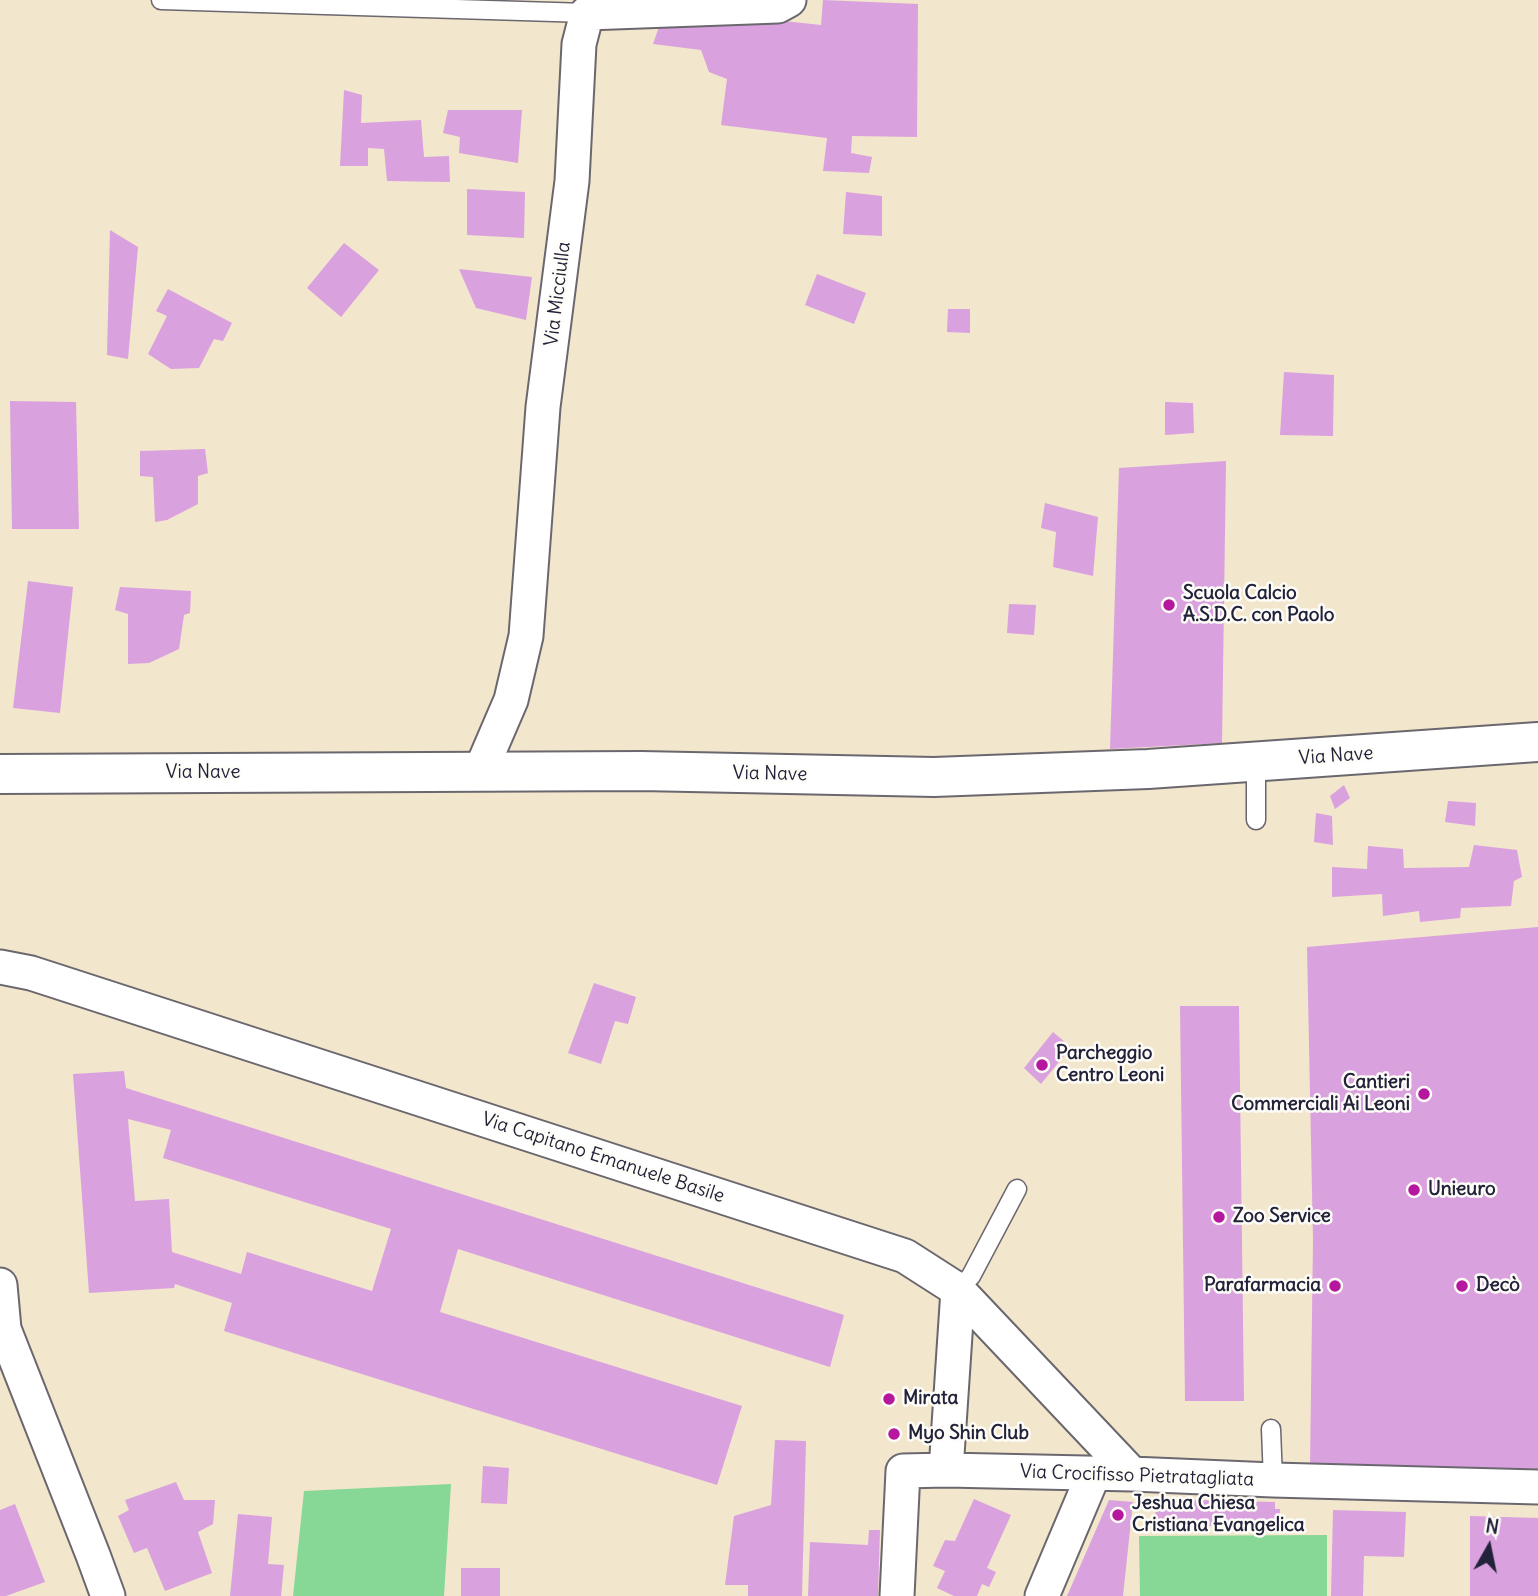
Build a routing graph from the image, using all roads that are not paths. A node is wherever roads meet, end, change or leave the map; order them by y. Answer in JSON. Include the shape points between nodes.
{"nodes":[{"id":1,"x":161,"y":0,"type":"edge"},
{"id":2,"x":789,"y":0,"type":"edge"},
{"id":3,"x":587,"y":13,"type":"junction"},
{"id":4,"x":1538,"y":742,"type":"edge"},
{"id":5,"x":1256,"y":762,"type":"junction"},
{"id":6,"x":480,"y":772,"type":"junction"},
{"id":7,"x":0,"y":774,"type":"edge"},
{"id":8,"x":1256,"y":820,"type":"dead end"},
{"id":9,"x":0,"y":967,"type":"edge"},
{"id":10,"x":1017,"y":1189,"type":"dead end"},
{"id":11,"x":0,"y":1285,"type":"edge"},
{"id":12,"x":958,"y":1290,"type":"junction"},
{"id":13,"x":2,"y":1332,"type":"edge"},
{"id":14,"x":1271,"y":1429,"type":"dead end"},
{"id":15,"x":946,"y":1469,"type":"junction"},
{"id":16,"x":1094,"y":1473,"type":"junction"},
{"id":17,"x":1132,"y":1474,"type":"junction"},
{"id":18,"x":1273,"y":1480,"type":"junction"},
{"id":19,"x":1538,"y":1486,"type":"edge"},
{"id":20,"x":108,"y":1596,"type":"edge"},
{"id":21,"x":897,"y":1596,"type":"edge"},
{"id":22,"x":1042,"y":1596,"type":"edge"}],
"edges":[{"from":1,"to":3,"type":"lane"},
{"from":2,"to":3,"type":"street","via":[[778,6]]},
{"from":3,"to":6,"type":"street","name":"Via Micciulla","via":[[579,44],[572,181],[543,407],[526,636],[510,700]]},
{"from":4,"to":5,"type":"street","name":"Via Nave"},
{"from":5,"to":6,"type":"street","name":"Via Nave","via":[[934,777]]},
{"from":5,"to":8,"type":"lane"},
{"from":6,"to":7,"type":"street","name":"Via Nave"},
{"from":9,"to":12,"type":"street","name":"Via Capitano Emanuele Basile","via":[[31,973],[905,1256]]},
{"from":10,"to":12,"type":"lane","via":[[971,1276]]},
{"from":11,"to":13,"type":"street"},
{"from":12,"to":15,"type":"street"},
{"from":12,"to":17,"type":"street","name":"Via Capitano Emanuele Basile"},
{"from":13,"to":20,"type":"street"},
{"from":14,"to":18,"type":"lane"},
{"from":15,"to":16,"type":"street","name":"Via Crocifisso Pietratagliata"},
{"from":15,"to":21,"type":"street","name":"Via Crocifisso Pietratagliata","via":[[903,1471]]},
{"from":16,"to":17,"type":"street","name":"Via Crocifisso Pietratagliata"},
{"from":16,"to":22,"type":"street"},
{"from":17,"to":18,"type":"street","name":"Via Crocifisso Pietratagliata"},
{"from":18,"to":19,"type":"street","name":"Via Crocifisso Pietratagliata"}]}
